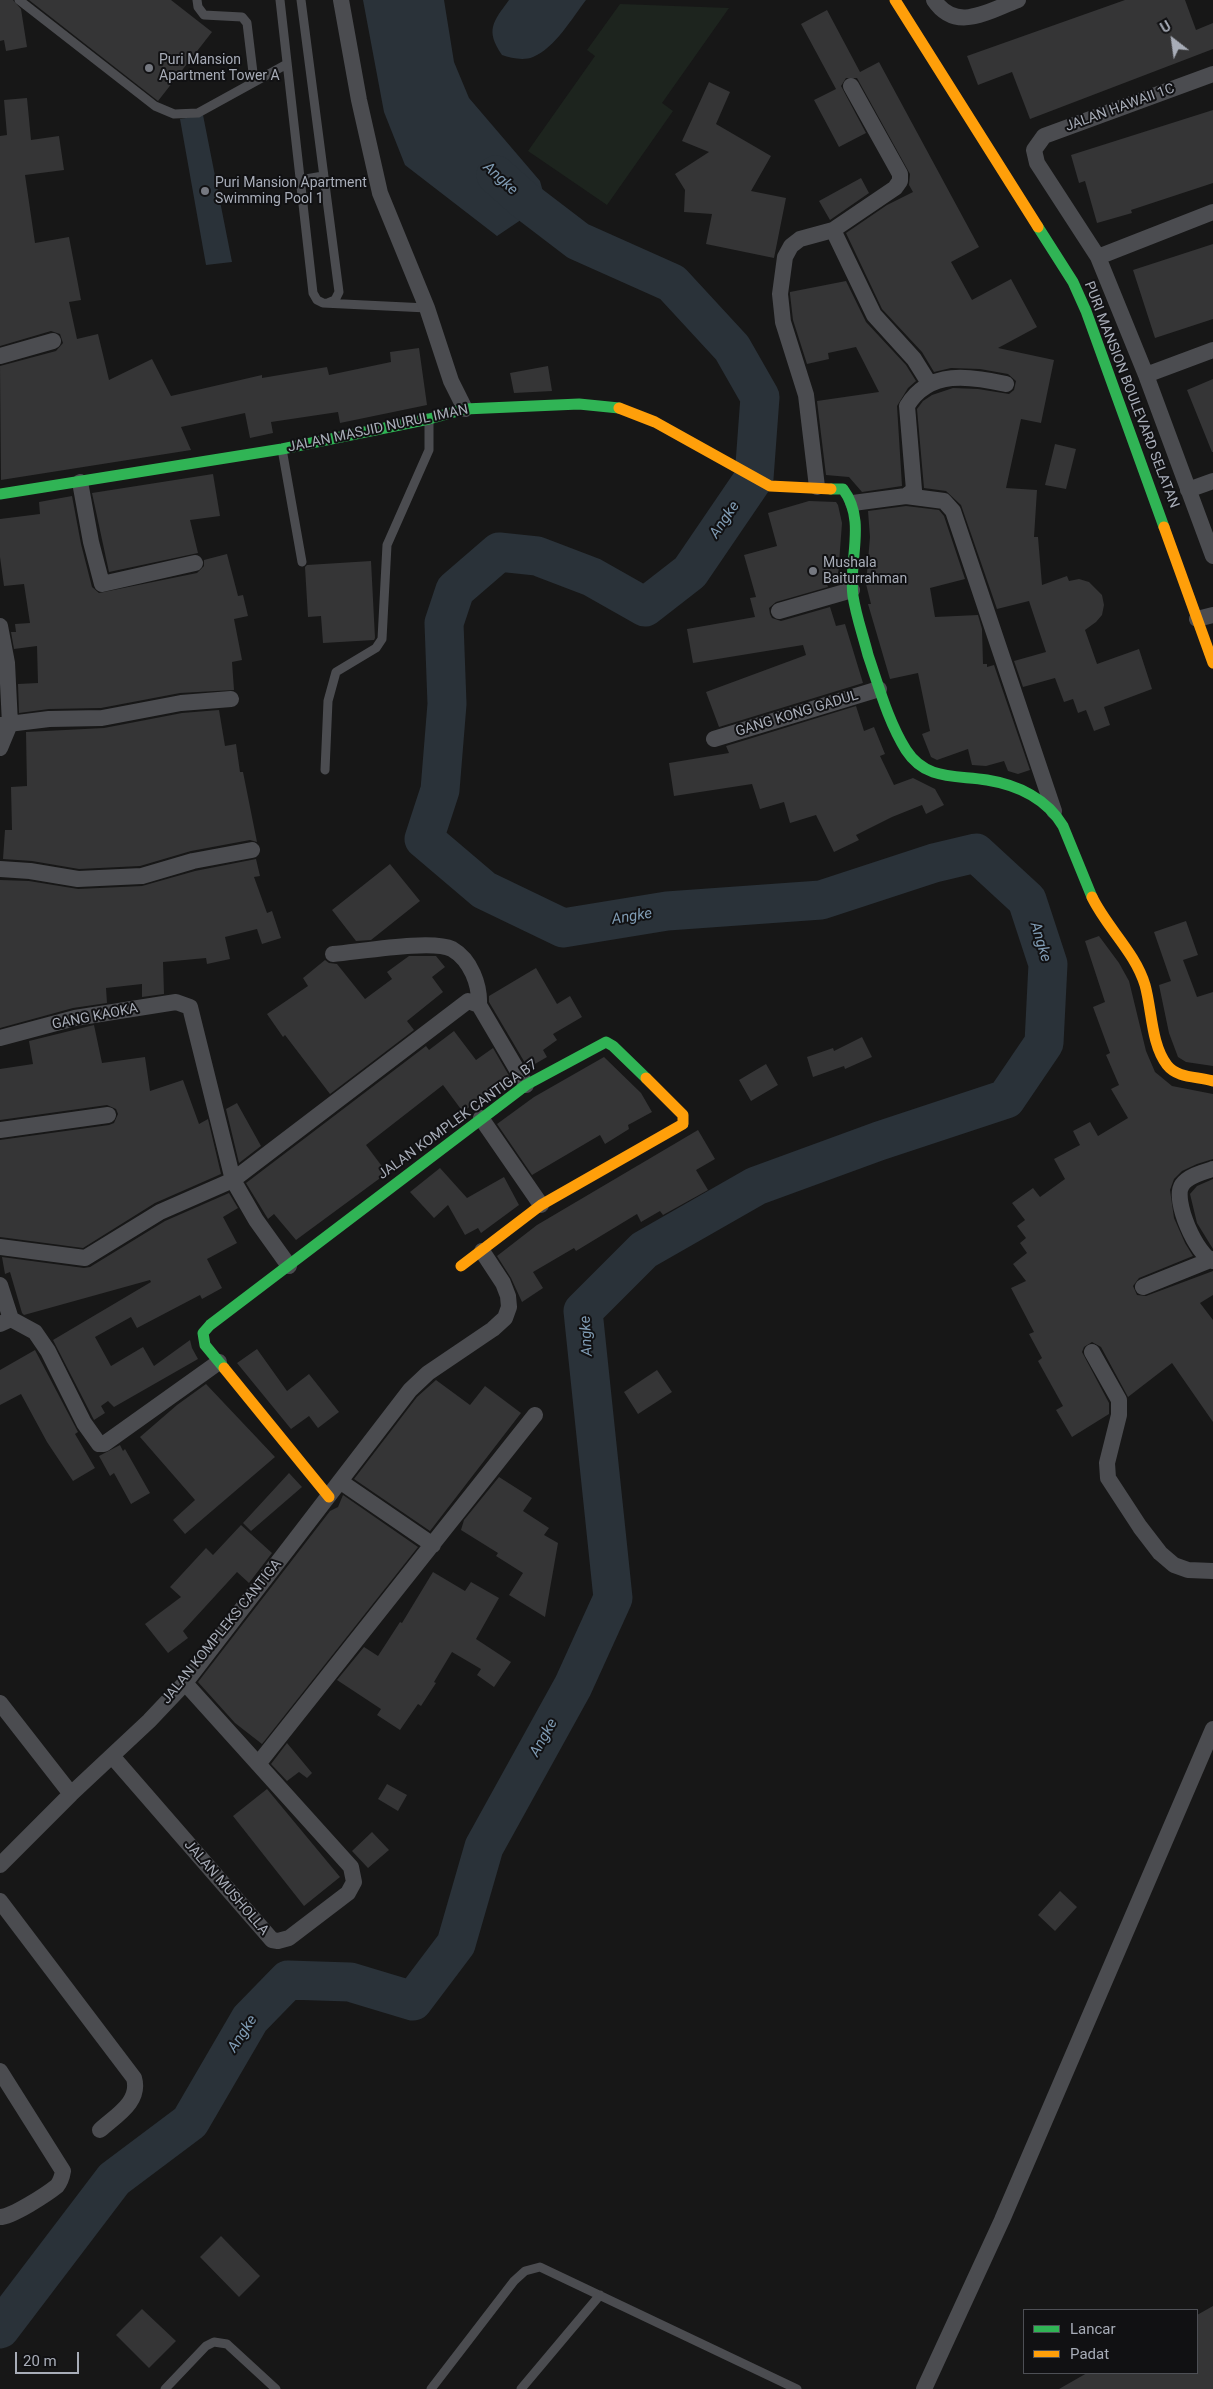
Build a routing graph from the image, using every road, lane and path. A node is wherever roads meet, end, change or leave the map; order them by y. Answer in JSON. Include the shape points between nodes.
{"nodes":[{"id":1,"x":19,"y":0,"type":"edge"},
{"id":2,"x":197,"y":0,"type":"edge"},
{"id":3,"x":280,"y":0,"type":"edge"},
{"id":4,"x":301,"y":0,"type":"edge"},
{"id":5,"x":341,"y":0,"type":"edge"},
{"id":6,"x":895,"y":0,"type":"edge"},
{"id":7,"x":934,"y":0,"type":"edge"},
{"id":8,"x":1018,"y":0,"type":"edge"},
{"id":9,"x":287,"y":64,"type":"junction"},
{"id":10,"x":1213,"y":74,"type":"edge"},
{"id":11,"x":254,"y":81,"type":"junction"},
{"id":12,"x":851,"y":86,"type":"dead end"},
{"id":13,"x":323,"y":176,"type":"junction"},
{"id":14,"x":300,"y":180,"type":"junction"},
{"id":15,"x":1213,"y":212,"type":"edge"},
{"id":16,"x":833,"y":230,"type":"junction"},
{"id":17,"x":1098,"y":257,"type":"junction"},
{"id":18,"x":328,"y":303,"type":"junction"},
{"id":19,"x":427,"y":308,"type":"junction"},
{"id":20,"x":52,"y":341,"type":"dead end"},
{"id":21,"x":1213,"y":350,"type":"edge"},
{"id":22,"x":0,"y":356,"type":"edge"},
{"id":23,"x":1146,"y":376,"type":"junction"},
{"id":24,"x":929,"y":383,"type":"junction"},
{"id":25,"x":1006,"y":384,"type":"dead end"},
{"id":26,"x":465,"y":409,"type":"junction"},
{"id":27,"x":428,"y":419,"type":"junction"},
{"id":28,"x":282,"y":449,"type":"junction"},
{"id":29,"x":1213,"y":481,"type":"edge"},
{"id":30,"x":80,"y":482,"type":"junction"},
{"id":31,"x":817,"y":487,"type":"junction"},
{"id":32,"x":1188,"y":490,"type":"junction"},
{"id":33,"x":0,"y":494,"type":"edge"},
{"id":34,"x":906,"y":496,"type":"junction"},
{"id":35,"x":853,"y":503,"type":"junction"},
{"id":36,"x":1213,"y":556,"type":"edge"},
{"id":37,"x":302,"y":562,"type":"dead end"},
{"id":38,"x":194,"y":563,"type":"dead end"},
{"id":39,"x":852,"y":590,"type":"junction"},
{"id":40,"x":779,"y":612,"type":"dead end"},
{"id":41,"x":1205,"y":617,"type":"edge"},
{"id":42,"x":0,"y":626,"type":"edge"},
{"id":43,"x":1213,"y":663,"type":"edge"},
{"id":44,"x":879,"y":688,"type":"junction"},
{"id":45,"x":231,"y":699,"type":"dead end"},
{"id":46,"x":5,"y":724,"type":"edge"},
{"id":47,"x":714,"y":739,"type":"dead end"},
{"id":48,"x":0,"y":748,"type":"edge"},
{"id":49,"x":325,"y":770,"type":"dead end"},
{"id":50,"x":1055,"y":814,"type":"junction"},
{"id":51,"x":252,"y":850,"type":"dead end"},
{"id":52,"x":0,"y":869,"type":"edge"},
{"id":53,"x":334,"y":954,"type":"dead end"},
{"id":54,"x":479,"y":1005,"type":"junction"},
{"id":55,"x":0,"y":1038,"type":"edge"},
{"id":56,"x":1213,"y":1081,"type":"edge"},
{"id":57,"x":526,"y":1085,"type":"junction"},
{"id":58,"x":108,"y":1115,"type":"dead end"},
{"id":59,"x":482,"y":1118,"type":"junction"},
{"id":60,"x":0,"y":1130,"type":"edge"},
{"id":61,"x":1213,"y":1169,"type":"edge"},
{"id":62,"x":233,"y":1180,"type":"junction"},
{"id":63,"x":541,"y":1205,"type":"junction"},
{"id":64,"x":0,"y":1247,"type":"edge"},
{"id":65,"x":482,"y":1250,"type":"junction"},
{"id":66,"x":1212,"y":1260,"type":"edge"},
{"id":67,"x":289,"y":1266,"type":"junction"},
{"id":68,"x":461,"y":1266,"type":"dead end"},
{"id":69,"x":0,"y":1285,"type":"edge"},
{"id":70,"x":1143,"y":1287,"type":"dead end"},
{"id":71,"x":6,"y":1321,"type":"edge"},
{"id":72,"x":1092,"y":1352,"type":"dead end"},
{"id":73,"x":219,"y":1362,"type":"junction"},
{"id":74,"x":535,"y":1415,"type":"dead end"},
{"id":75,"x":342,"y":1482,"type":"junction"},
{"id":76,"x":329,"y":1497,"type":"junction"},
{"id":77,"x":433,"y":1544,"type":"junction"},
{"id":78,"x":1213,"y":1572,"type":"edge"},
{"id":79,"x":185,"y":1683,"type":"junction"},
{"id":80,"x":0,"y":1703,"type":"edge"},
{"id":81,"x":1213,"y":1729,"type":"edge"},
{"id":82,"x":112,"y":1756,"type":"junction"},
{"id":83,"x":258,"y":1764,"type":"junction"},
{"id":84,"x":70,"y":1794,"type":"junction"},
{"id":85,"x":0,"y":1865,"type":"edge"},
{"id":86,"x":0,"y":1901,"type":"edge"},
{"id":87,"x":0,"y":2071,"type":"edge"},
{"id":88,"x":100,"y":2130,"type":"dead end"},
{"id":89,"x":0,"y":2217,"type":"edge"},
{"id":90,"x":600,"y":2294,"type":"junction"},
{"id":91,"x":165,"y":2389,"type":"edge"},
{"id":92,"x":276,"y":2389,"type":"edge"},
{"id":93,"x":431,"y":2389,"type":"edge"},
{"id":94,"x":521,"y":2389,"type":"edge"},
{"id":95,"x":797,"y":2389,"type":"edge"},
{"id":96,"x":924,"y":2389,"type":"edge"}],
"edges":[{"from":1,"to":11,"type":"lane","via":[[155,106],[174,114],[198,113]]},
{"from":2,"to":11,"type":"lane","via":[[204,15],[242,17],[247,23]]},
{"from":3,"to":9,"type":"lane"},
{"from":4,"to":13,"type":"lane"},
{"from":5,"to":19,"type":"street","via":[[380,193]]},
{"from":6,"to":41,"type":"street","name":"PURI MANSION BOULEVARD SELATAN","via":[[1073,282]]},
{"from":7,"to":8,"type":"street","via":[[949,15],[959,19]]},
{"from":9,"to":11,"type":"lane"},
{"from":9,"to":14,"type":"lane"},
{"from":10,"to":17,"type":"street","name":"JALAN HAWAII 1C","via":[[1044,136],[1034,150],[1037,164]]},
{"from":12,"to":16,"type":"street","via":[[900,174],[900,181],[895,188]]},
{"from":13,"to":14,"type":"lane"},
{"from":13,"to":18,"type":"lane","via":[[338,292],[335,300]]},
{"from":14,"to":18,"type":"lane","via":[[313,293],[317,300]]},
{"from":15,"to":17,"type":"street"},
{"from":16,"to":24,"type":"street","via":[[874,314],[914,360]]},
{"from":16,"to":31,"type":"street","via":[[800,239],[791,246],[785,257],[780,294],[783,322],[806,395]]},
{"from":17,"to":23,"type":"street"},
{"from":18,"to":19,"type":"lane"},
{"from":19,"to":26,"type":"street","via":[[451,381]]},
{"from":20,"to":22,"type":"street"},
{"from":21,"to":23,"type":"street"},
{"from":23,"to":32,"type":"street"},
{"from":24,"to":25,"type":"street","via":[[947,377],[980,378]]},
{"from":24,"to":34,"type":"street","via":[[913,396],[908,406],[915,487]]},
{"from":26,"to":27,"type":"street","name":"JALAN MASJID NURUL IMAN"},
{"from":26,"to":31,"type":"street","name":"JALAN MASJID NURUL IMAN","via":[[579,404],[623,408],[655,422],[770,486]]},
{"from":27,"to":28,"type":"street","name":"JALAN MASJID NURUL IMAN"},
{"from":27,"to":49,"type":"lane","via":[[429,450],[387,545],[382,638],[376,648],[336,672],[328,701]]},
{"from":28,"to":30,"type":"street","name":"JALAN MASJID NURUL IMAN"},
{"from":28,"to":37,"type":"lane"},
{"from":29,"to":32,"type":"street"},
{"from":30,"to":33,"type":"street","name":"JALAN MASJID NURUL IMAN"},
{"from":30,"to":38,"type":"street","via":[[102,584]]},
{"from":31,"to":35,"type":"street","via":[[842,489]]},
{"from":32,"to":36,"type":"street"},
{"from":34,"to":35,"type":"street"},
{"from":34,"to":50,"type":"street","via":[[944,501],[953,511]]},
{"from":35,"to":39,"type":"street"},
{"from":39,"to":40,"type":"street"},
{"from":39,"to":44,"type":"street","via":[[857,618]]},
{"from":41,"to":43,"type":"street","name":"PURI MANSION BOULEVARD SELATAN"},
{"from":42,"to":46,"type":"street","via":[[7,663]]},
{"from":44,"to":47,"type":"street","name":"GANG KONG GADUL"},
{"from":44,"to":50,"type":"street","via":[[905,747],[917,763],[947,778],[1002,784],[1032,796]]},
{"from":45,"to":46,"type":"street","via":[[181,703],[102,718]]},
{"from":46,"to":48,"type":"street"},
{"from":50,"to":56,"type":"street","via":[[1068,834],[1092,899],[1130,952],[1142,976],[1166,1065],[1179,1075]]},
{"from":51,"to":52,"type":"street","via":[[193,861],[142,876],[78,879]]},
{"from":53,"to":54,"type":"street","via":[[432,944],[452,949],[469,965],[480,988]]},
{"from":54,"to":57,"type":"street"},
{"from":54,"to":62,"type":"street","via":[[468,1001],[459,1006]]},
{"from":55,"to":62,"type":"street","name":"GANG KAOKA","via":[[75,1018],[176,1002],[190,1007]]},
{"from":57,"to":59,"type":"street","name":"JALAN KOMPLEK CANTIGA B7"},
{"from":57,"to":63,"type":"street","name":"JALAN KOMPLEK CANTIGA B7","via":[[606,1042],[683,1115],[683,1124]]},
{"from":58,"to":60,"type":"street"},
{"from":59,"to":63,"type":"street"},
{"from":59,"to":67,"type":"street","name":"JALAN KOMPLEK CANTIGA B7"},
{"from":61,"to":66,"type":"street","via":[[1192,1177],[1182,1185],[1178,1194],[1186,1222],[1202,1253]]},
{"from":62,"to":64,"type":"street","via":[[160,1212],[85,1258]]},
{"from":62,"to":67,"type":"street","via":[[256,1220]]},
{"from":63,"to":65,"type":"street"},
{"from":65,"to":68,"type":"street"},
{"from":65,"to":75,"type":"street","via":[[508,1296],[505,1318],[428,1373],[410,1390]]},
{"from":66,"to":70,"type":"street"},
{"from":67,"to":73,"type":"street","name":"JALAN KOMPLEK CANTIGA B7","via":[[203,1333],[205,1345]]},
{"from":69,"to":71,"type":"street"},
{"from":71,"to":73,"type":"street","via":[[35,1332],[84,1423],[99,1444],[104,1444]]},
{"from":72,"to":78,"type":"street","via":[[1120,1407],[1107,1463],[1108,1478],[1160,1553],[1174,1565]]},
{"from":73,"to":76,"type":"street"},
{"from":74,"to":77,"type":"street"},
{"from":75,"to":76,"type":"street","name":"JALAN KOMPLEKS CANTIGA"},
{"from":75,"to":77,"type":"street"},
{"from":76,"to":79,"type":"street","name":"JALAN KOMPLEKS CANTIGA"},
{"from":77,"to":83,"type":"street"},
{"from":79,"to":82,"type":"street","name":"JALAN KOMPLEKS CANTIGA"},
{"from":79,"to":83,"type":"street"},
{"from":80,"to":84,"type":"street"},
{"from":81,"to":96,"type":"street","via":[[1002,2220]]},
{"from":82,"to":83,"type":"street","name":"JALAN MUSHOLLA","via":[[272,1940],[278,1941],[289,1938],[348,1893],[354,1882],[350,1867]]},
{"from":82,"to":84,"type":"street","name":"JALAN KOMPLEKS CANTIGA"},
{"from":84,"to":85,"type":"street","name":"JALAN KOMPLEKS CANTIGA"},
{"from":86,"to":88,"type":"street","via":[[134,2078],[136,2093],[130,2103]]},
{"from":87,"to":89,"type":"street","via":[[64,2171],[56,2186],[11,2214]]},
{"from":90,"to":93,"type":"lane","via":[[540,2266],[525,2271]]},
{"from":90,"to":94,"type":"lane"},
{"from":90,"to":95,"type":"lane"},
{"from":91,"to":92,"type":"lane","via":[[206,2346],[219,2342],[227,2344]]}]}
